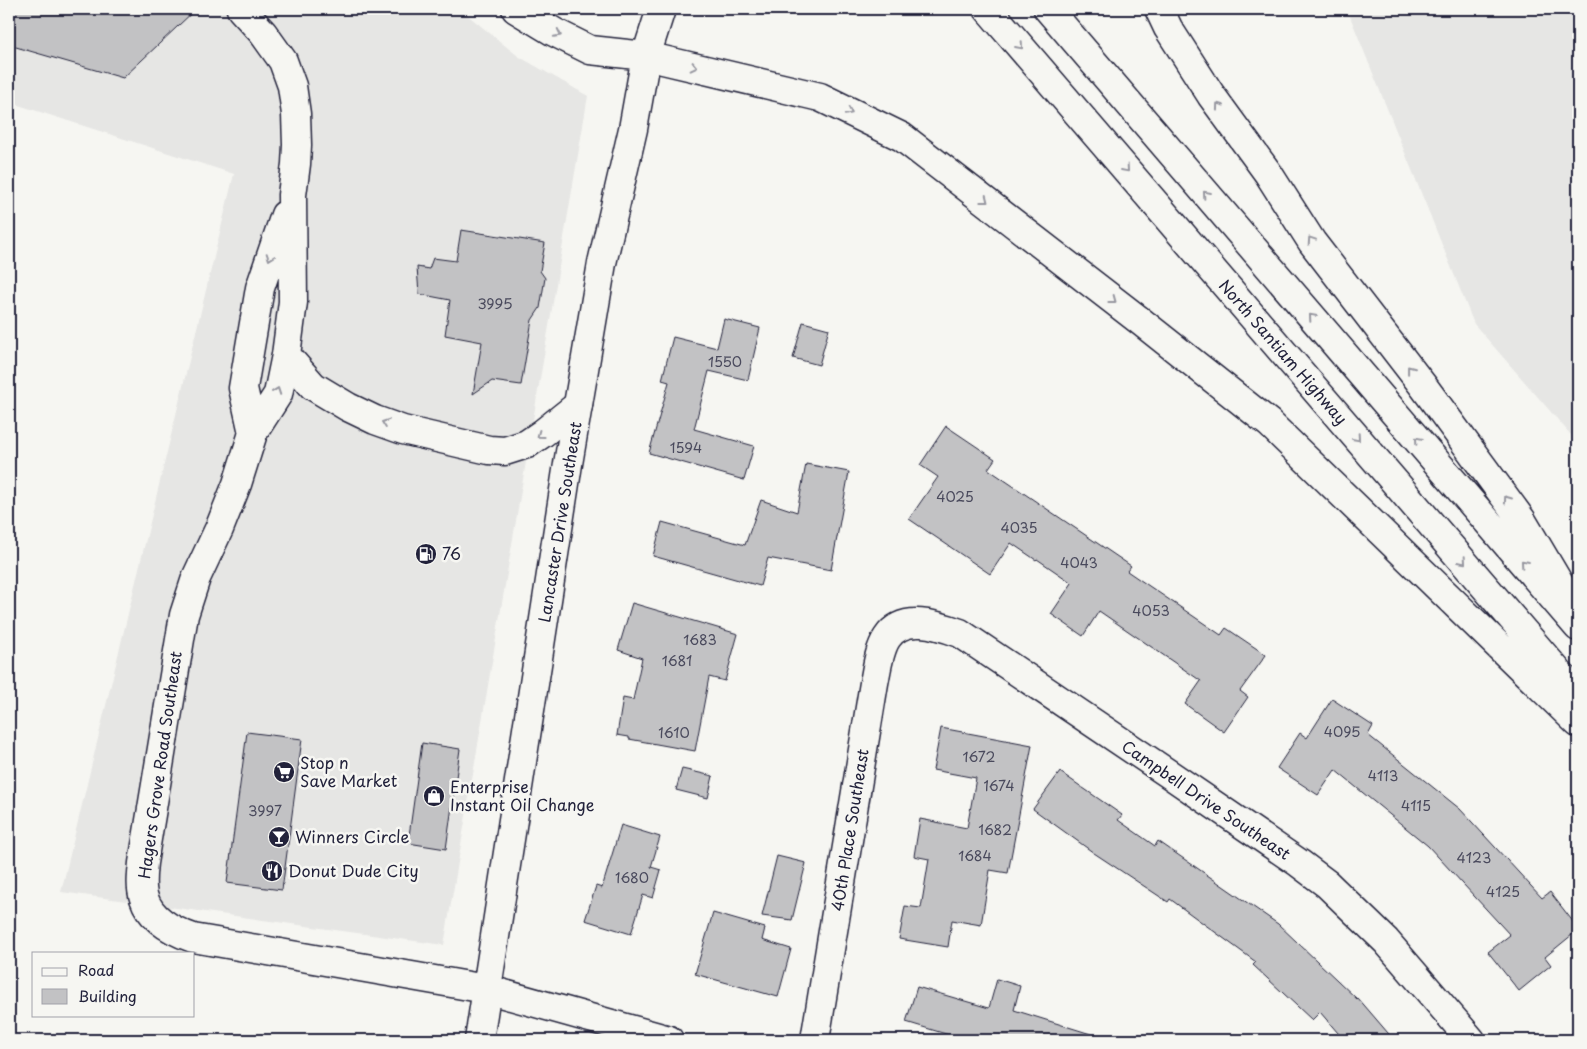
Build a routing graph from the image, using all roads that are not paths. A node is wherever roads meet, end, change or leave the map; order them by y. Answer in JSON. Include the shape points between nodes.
{"nodes":[{"id":1,"x":241,"y":9,"type":"edge"},
{"id":2,"x":516,"y":9,"type":"edge"},
{"id":3,"x":661,"y":9,"type":"edge"},
{"id":4,"x":988,"y":9,"type":"edge"},
{"id":5,"x":1048,"y":9,"type":"edge"},
{"id":6,"x":1159,"y":9,"type":"edge"},
{"id":7,"x":646,"y":56,"type":"junction"},
{"id":8,"x":292,"y":195,"type":"junction"},
{"id":9,"x":286,"y":355,"type":"junction"},
{"id":10,"x":578,"y":405,"type":"junction"},
{"id":11,"x":253,"y":433,"type":"junction"},
{"id":12,"x":1578,"y":615,"type":"edge"},
{"id":13,"x":899,"y":627,"type":"joint"},
{"id":14,"x":1578,"y":627,"type":"edge"},
{"id":15,"x":1578,"y":695,"type":"edge"},
{"id":16,"x":1578,"y":723,"type":"edge"},
{"id":17,"x":486,"y":988,"type":"junction"},
{"id":18,"x":479,"y":1040,"type":"edge"},
{"id":19,"x":669,"y":1040,"type":"edge"},
{"id":20,"x":815,"y":1040,"type":"edge"},
{"id":21,"x":1471,"y":1040,"type":"edge"}],
"edges":[{"from":1,"to":8,"type":"main road","name":"Hagers Grove Road Southeast","via":[[283,61],[292,86],[297,145]]},
{"from":2,"to":7,"type":"main road","one_way":true,"via":[[590,50]]},
{"from":3,"to":7,"type":"main road","name":"Lancaster Drive Southeast"},
{"from":4,"to":15,"type":"main road","name":"North Santiam Highway","one_way":true},
{"from":14,"to":5,"type":"main road","one_way":true},
{"from":12,"to":6,"type":"main road","one_way":true,"via":[[1521,519],[1312,242],[1268,173],[1211,95]]},
{"from":7,"to":10,"type":"main road","name":"Lancaster Drive Southeast","via":[[633,129],[604,253]]},
{"from":7,"to":16,"type":"main road","one_way":true,"via":[[820,97],[902,137],[1269,423]]},
{"from":8,"to":9,"type":"main road","name":"Hagers Grove Road Southeast","via":[[293,302]]},
{"from":8,"to":11,"type":"main road","name":"Hagers Grove Road Southeast","one_way":true,"via":[[260,288],[243,388]]},
{"from":10,"to":9,"type":"main road","one_way":true,"via":[[527,444],[505,451],[489,450],[403,430],[375,420],[313,386]]},
{"from":11,"to":9,"type":"main road","name":"Hagers Grove Road Southeast","one_way":true,"via":[[278,394]]},
{"from":10,"to":17,"type":"main road","name":"Lancaster Drive Southeast"},
{"from":11,"to":17,"type":"main road","name":"Hagers Grove Road Southeast","via":[[237,484],[196,578],[184,615],[143,863],[141,882],[144,898],[164,925],[193,938]]},
{"from":13,"to":20,"type":"main road","name":"40th Place Southeast","via":[[887,637],[874,679]]},
{"from":13,"to":21,"type":"main road","name":"Campbell Drive Southeast","via":[[919,623],[938,625],[960,633],[1299,863],[1327,884],[1386,942]]},
{"from":17,"to":18,"type":"main road","name":"Lancaster Drive Southeast"},
{"from":17,"to":19,"type":"main road","name":"Hagers Grove Road Southeast"}]}
